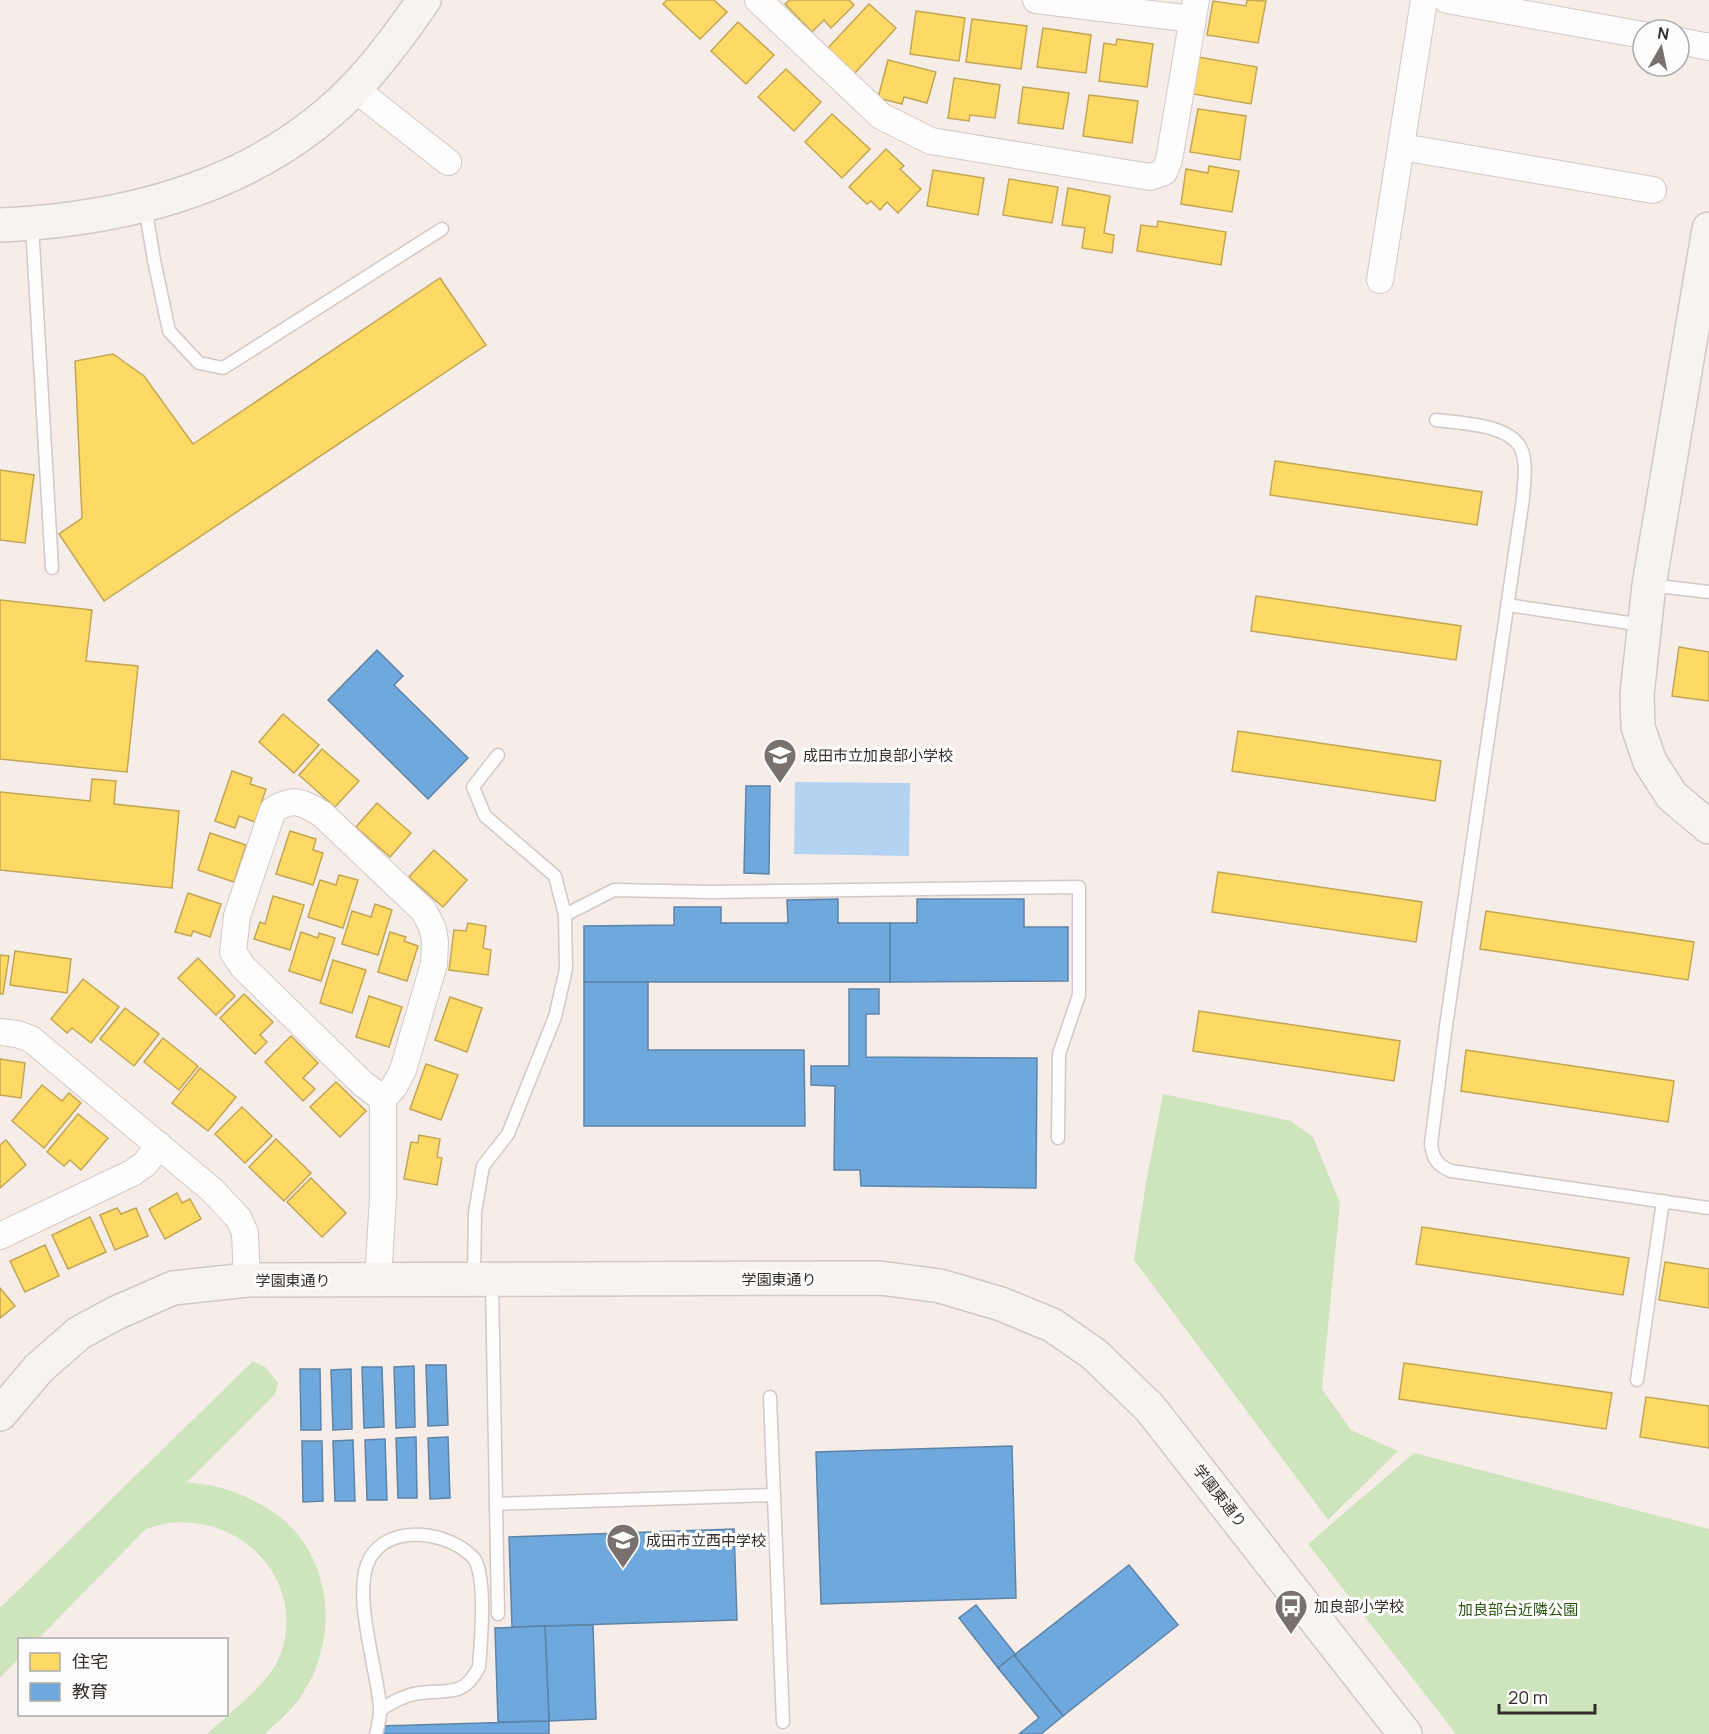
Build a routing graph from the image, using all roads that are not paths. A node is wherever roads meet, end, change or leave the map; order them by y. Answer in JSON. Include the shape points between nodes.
{"nodes":[{"id":1,"x":424,"y":0,"type":"edge"},
{"id":2,"x":1036,"y":0,"type":"edge"},
{"id":3,"x":1424,"y":0,"type":"edge"},
{"id":4,"x":1447,"y":0,"type":"edge"},
{"id":5,"x":761,"y":1,"type":"edge"},
{"id":6,"x":1194,"y":10,"type":"edge"},
{"id":7,"x":1631,"y":33,"type":"edge"},
{"id":8,"x":1691,"y":43,"type":"edge"},
{"id":9,"x":1709,"y":47,"type":"edge"},
{"id":10,"x":354,"y":88,"type":"junction"},
{"id":11,"x":1401,"y":147,"type":"junction"},
{"id":12,"x":448,"y":162,"type":"dead end"},
{"id":13,"x":1653,"y":190,"type":"dead end"},
{"id":14,"x":145,"y":205,"type":"junction"},
{"id":15,"x":32,"y":224,"type":"junction"},
{"id":16,"x":0,"y":225,"type":"edge"},
{"id":17,"x":442,"y":229,"type":"dead end"},
{"id":18,"x":1709,"y":229,"type":"edge"},
{"id":19,"x":1380,"y":280,"type":"dead end"},
{"id":20,"x":1436,"y":420,"type":"dead end"},
{"id":21,"x":52,"y":568,"type":"dead end"},
{"id":22,"x":1649,"y":585,"type":"junction"},
{"id":23,"x":1709,"y":592,"type":"edge"},
{"id":24,"x":1507,"y":605,"type":"junction"},
{"id":25,"x":1644,"y":625,"type":"junction"},
{"id":26,"x":498,"y":755,"type":"dead end"},
{"id":27,"x":1709,"y":827,"type":"edge"},
{"id":28,"x":565,"y":915,"type":"junction"},
{"id":29,"x":0,"y":1032,"type":"edge"},
{"id":30,"x":383,"y":1099,"type":"junction"},
{"id":31,"x":1058,"y":1138,"type":"dead end"},
{"id":32,"x":159,"y":1145,"type":"junction"},
{"id":33,"x":1663,"y":1201,"type":"junction"},
{"id":34,"x":1709,"y":1208,"type":"edge"},
{"id":35,"x":0,"y":1236,"type":"edge"},
{"id":36,"x":247,"y":1280,"type":"junction"},
{"id":37,"x":378,"y":1280,"type":"junction"},
{"id":38,"x":483,"y":1280,"type":"junction"},
{"id":39,"x":1637,"y":1380,"type":"dead end"},
{"id":40,"x":770,"y":1397,"type":"dead end"},
{"id":41,"x":0,"y":1414,"type":"edge"},
{"id":42,"x":774,"y":1495,"type":"junction"},
{"id":43,"x":496,"y":1504,"type":"junction"},
{"id":44,"x":498,"y":1614,"type":"dead end"},
{"id":45,"x":380,"y":1710,"type":"junction"},
{"id":46,"x":783,"y":1722,"type":"dead end"},
{"id":47,"x":376,"y":1734,"type":"edge"},
{"id":48,"x":1405,"y":1734,"type":"edge"}],
"edges":[{"from":1,"to":10,"type":"street"},
{"from":2,"to":6,"type":"street"},
{"from":3,"to":11,"type":"street"},
{"from":4,"to":7,"type":"street"},
{"from":5,"to":6,"type":"street","via":[[881,116],[911,132],[931,141],[1150,177],[1164,171],[1169,160]]},
{"from":8,"to":9,"type":"street"},
{"from":10,"to":12,"type":"street"},
{"from":10,"to":14,"type":"street","via":[[312,126],[275,152],[201,189]]},
{"from":11,"to":13,"type":"street"},
{"from":11,"to":19,"type":"street"},
{"from":14,"to":15,"type":"street"},
{"from":14,"to":17,"type":"lane","via":[[169,331],[199,363],[223,368]]},
{"from":15,"to":16,"type":"street"},
{"from":15,"to":21,"type":"lane"},
{"from":18,"to":22,"type":"street"},
{"from":20,"to":24,"type":"lane","via":[[1495,428],[1521,448],[1526,468]]},
{"from":22,"to":23,"type":"lane"},
{"from":22,"to":25,"type":"street"},
{"from":24,"to":25,"type":"lane"},
{"from":24,"to":33,"type":"lane","via":[[1446,1026],[1431,1144],[1433,1157],[1440,1167],[1451,1172]]},
{"from":25,"to":27,"type":"street","via":[[1638,727],[1650,762],[1672,796]]},
{"from":26,"to":28,"type":"lane","via":[[473,787],[485,816],[555,876]]},
{"from":28,"to":31,"type":"lane","via":[[614,890],[1079,887],[1079,995],[1059,1054]]},
{"from":28,"to":38,"type":"lane","via":[[566,969],[555,1017],[508,1134],[483,1166],[475,1212]]},
{"from":29,"to":32,"type":"street","via":[[31,1039]]},
{"from":30,"to":30,"type":"street","via":[[243,967],[233,952],[237,916],[273,810],[284,804],[294,801],[322,814],[424,910],[433,929],[434,964],[403,1070]]},
{"from":30,"to":37,"type":"street"},
{"from":32,"to":35,"type":"street","via":[[145,1164],[132,1173]]},
{"from":32,"to":36,"type":"street","via":[[239,1219],[245,1233]]},
{"from":33,"to":34,"type":"lane"},
{"from":33,"to":39,"type":"lane"},
{"from":36,"to":37,"type":"street","name":"学園東通り"},
{"from":36,"to":41,"type":"street","name":"学園東通り","via":[[173,1288],[116,1313],[79,1334],[39,1368]]},
{"from":37,"to":38,"type":"street","name":"学園東通り"},
{"from":38,"to":43,"type":"lane"},
{"from":38,"to":48,"type":"street","name":"学園東通り","via":[[880,1278],[940,1286],[1001,1304],[1052,1325],[1094,1354],[1150,1408]]},
{"from":40,"to":42,"type":"lane"},
{"from":42,"to":43,"type":"lane"},
{"from":42,"to":46,"type":"lane"},
{"from":43,"to":44,"type":"lane"},
{"from":45,"to":45,"type":"lane","via":[[401,1697],[458,1691],[473,1679],[479,1667],[481,1585],[476,1560],[456,1543],[412,1534],[386,1540],[370,1558],[362,1582]]},
{"from":45,"to":47,"type":"lane"}]}
